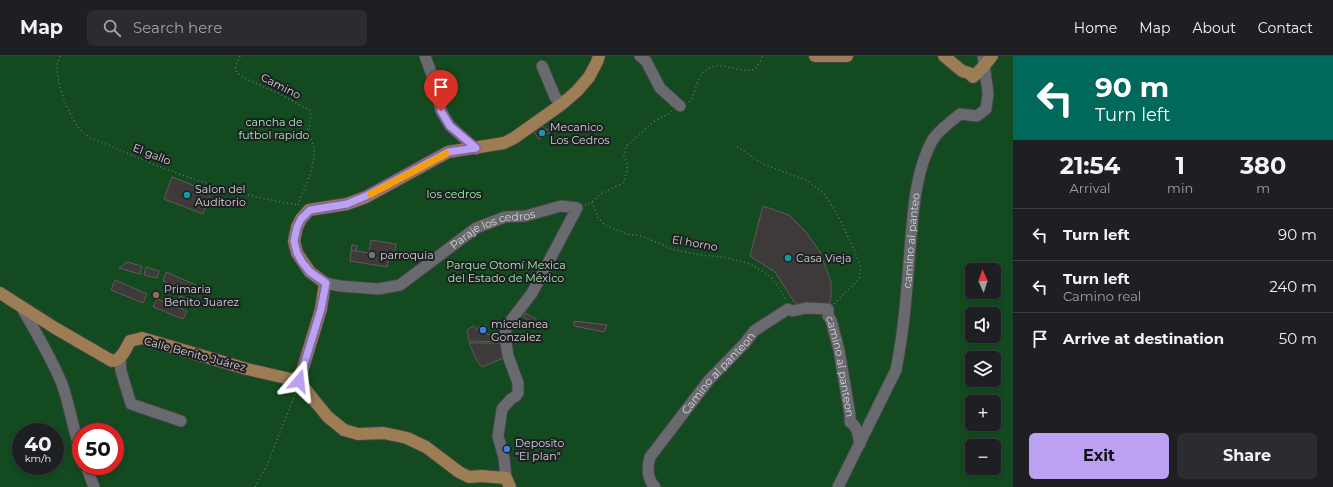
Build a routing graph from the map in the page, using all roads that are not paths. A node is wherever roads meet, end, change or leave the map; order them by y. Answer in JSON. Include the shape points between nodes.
{"nodes":[{"id":1,"x":425,"y":56,"type":"edge"},
{"id":2,"x":598,"y":56,"type":"edge"},
{"id":3,"x":640,"y":56,"type":"edge"},
{"id":4,"x":815,"y":56,"type":"edge"},
{"id":5,"x":847,"y":56,"type":"edge"},
{"id":6,"x":944,"y":56,"type":"edge"},
{"id":7,"x":992,"y":56,"type":"edge"},
{"id":8,"x":984,"y":61,"type":"edge"},
{"id":9,"x":542,"y":66,"type":"dead end"},
{"id":10,"x":562,"y":104,"type":"junction"},
{"id":11,"x":680,"y":106,"type":"road end"},
{"id":12,"x":476,"y":148,"type":"junction"},
{"id":13,"x":326,"y":283,"type":"junction"},
{"id":14,"x":0,"y":293,"type":"edge"},
{"id":15,"x":22,"y":308,"type":"junction"},
{"id":16,"x":828,"y":309,"type":"joint"},
{"id":17,"x":120,"y":358,"type":"junction"},
{"id":18,"x":299,"y":381,"type":"junction"},
{"id":19,"x":181,"y":421,"type":"dead end"},
{"id":20,"x":72,"y":427,"type":"edge"},
{"id":21,"x":860,"y":445,"type":"junction"},
{"id":22,"x":89,"y":475,"type":"edge"},
{"id":23,"x":508,"y":482,"type":"edge"},
{"id":24,"x":654,"y":486,"type":"edge"},
{"id":25,"x":94,"y":487,"type":"edge"},
{"id":26,"x":838,"y":487,"type":"edge"}],
"edges":[{"from":1,"to":12,"type":"street","via":[[432,75],[433,91],[439,100],[441,111],[450,126]]},
{"from":2,"to":10,"type":"main road","via":[[589,77]]},
{"from":3,"to":11,"type":"street","via":[[646,61],[660,88]]},
{"from":4,"to":5,"type":"main road"},
{"from":6,"to":8,"type":"main road","via":[[973,77]]},
{"from":7,"to":8,"type":"main road"},
{"from":8,"to":21,"type":"street","name":"camino al panteo","via":[[988,93],[986,109],[977,116],[960,114],[938,132],[924,160],[917,184],[906,300],[896,370]]},
{"from":9,"to":10,"type":"street","via":[[555,97]]},
{"from":10,"to":12,"type":"main road","via":[[521,134],[504,143]]},
{"from":12,"to":13,"type":"main road","via":[[448,152],[347,204],[310,210],[301,219],[294,241],[302,262],[310,272]]},
{"from":13,"to":18,"type":"main road","via":[[321,309]]},
{"from":13,"to":23,"type":"street","name":"Paraje los cedros","via":[[378,289],[400,285],[476,228],[505,217],[525,216],[561,206],[577,208],[532,293],[506,326],[508,356],[518,383],[518,393],[502,409],[498,436]]},
{"from":14,"to":15,"type":"main road"},
{"from":15,"to":17,"type":"main road","via":[[112,361]]},
{"from":15,"to":20,"type":"street","via":[[55,369]]},
{"from":16,"to":21,"type":"street","name":"camino al panteon","via":[[839,350],[850,422],[855,425]]},
{"from":16,"to":24,"type":"street","name":"Camino al panteon","via":[[788,309],[754,331],[709,380],[650,457],[647,467]]},
{"from":17,"to":18,"type":"main road","name":"Calle Benito Juárez","via":[[130,341],[142,338]]},
{"from":17,"to":19,"type":"street","via":[[121,372],[131,404]]},
{"from":18,"to":23,"type":"main road","via":[[318,405],[344,430],[358,434],[384,433],[406,438],[426,447],[469,477],[481,476]]},
{"from":21,"to":26,"type":"street"},
{"from":22,"to":25,"type":"street"}]}
